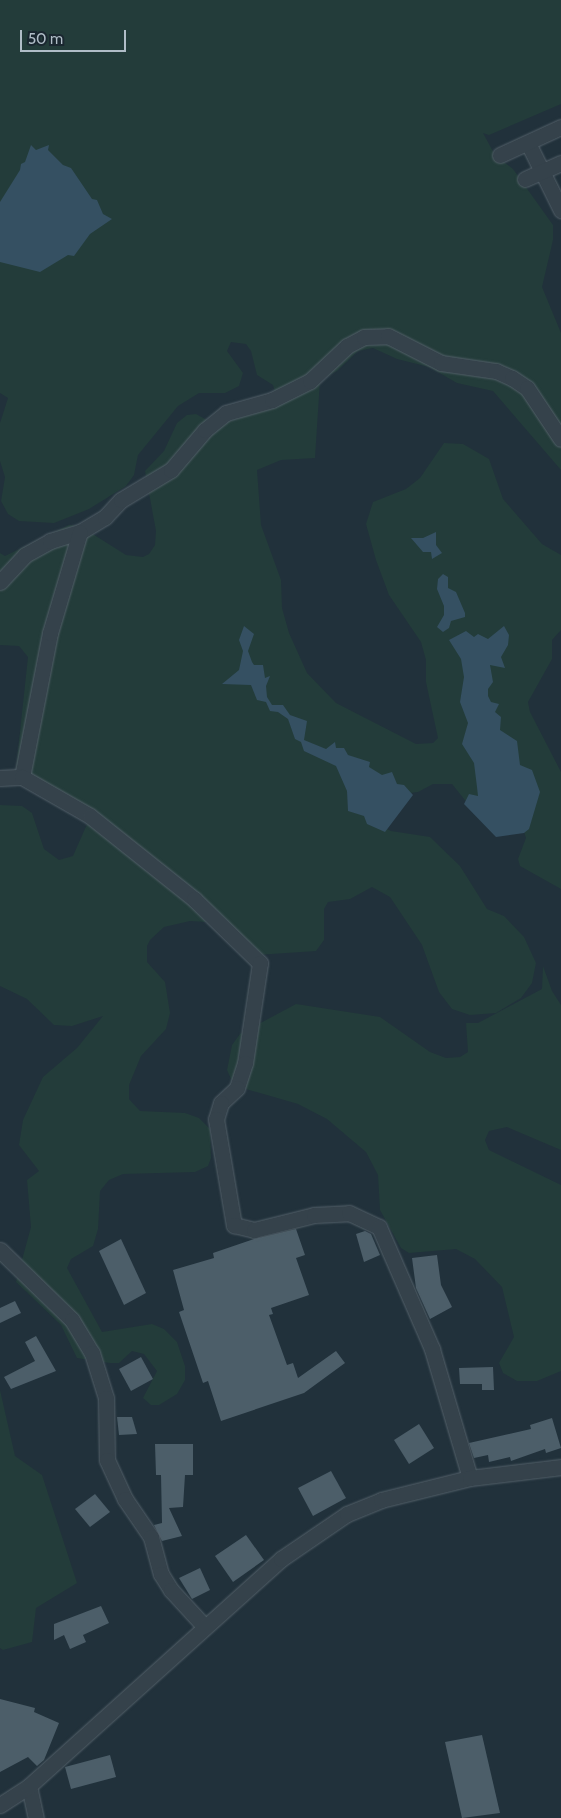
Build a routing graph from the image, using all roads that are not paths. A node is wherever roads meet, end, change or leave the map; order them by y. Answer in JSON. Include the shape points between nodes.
{"nodes":[{"id":1,"x":561,"y":127,"type":"edge"},
{"id":2,"x":528,"y":143,"type":"junction"},
{"id":3,"x":500,"y":155,"type":"dead end"},
{"id":4,"x":561,"y":162,"type":"edge"},
{"id":5,"x":542,"y":171,"type":"junction"},
{"id":6,"x":525,"y":179,"type":"dead end"},
{"id":7,"x":556,"y":203,"type":"edge"},
{"id":8,"x":561,"y":439,"type":"edge"},
{"id":9,"x":80,"y":532,"type":"junction"},
{"id":10,"x":0,"y":582,"type":"edge"},
{"id":11,"x":22,"y":777,"type":"junction"},
{"id":12,"x":0,"y":778,"type":"edge"},
{"id":13,"x":0,"y":1250,"type":"edge"},
{"id":14,"x":561,"y":1467,"type":"edge"},
{"id":15,"x":470,"y":1478,"type":"junction"},
{"id":16,"x":204,"y":1627,"type":"junction"},
{"id":17,"x":29,"y":1786,"type":"junction"},
{"id":18,"x":0,"y":1805,"type":"edge"},
{"id":19,"x":36,"y":1818,"type":"edge"}],
"edges":[{"from":1,"to":2,"type":"street"},
{"from":2,"to":3,"type":"street"},
{"from":2,"to":5,"type":"street"},
{"from":4,"to":5,"type":"street"},
{"from":5,"to":6,"type":"street"},
{"from":5,"to":7,"type":"street"},
{"from":8,"to":9,"type":"street","via":[[527,388],[512,378],[496,372],[441,363],[388,336],[377,334],[346,346],[310,381],[272,400],[226,413],[205,430],[171,470],[121,500],[105,517]]},
{"from":9,"to":10,"type":"street","via":[[50,541],[25,555]]},
{"from":9,"to":11,"type":"street","via":[[50,634]]},
{"from":11,"to":12,"type":"street"},
{"from":11,"to":15,"type":"street","via":[[90,816],[194,899],[260,963],[245,1063],[238,1088],[221,1103],[216,1118],[234,1225],[254,1230],[314,1215],[349,1214],[379,1227],[432,1349]]},
{"from":13,"to":16,"type":"street","via":[[72,1320],[92,1353],[106,1398],[107,1460],[125,1499],[151,1537],[161,1574]]},
{"from":14,"to":15,"type":"street"},
{"from":15,"to":16,"type":"street","via":[[381,1500],[347,1514],[282,1559]]},
{"from":16,"to":17,"type":"street"},
{"from":17,"to":18,"type":"street"},
{"from":17,"to":19,"type":"street"}]}
